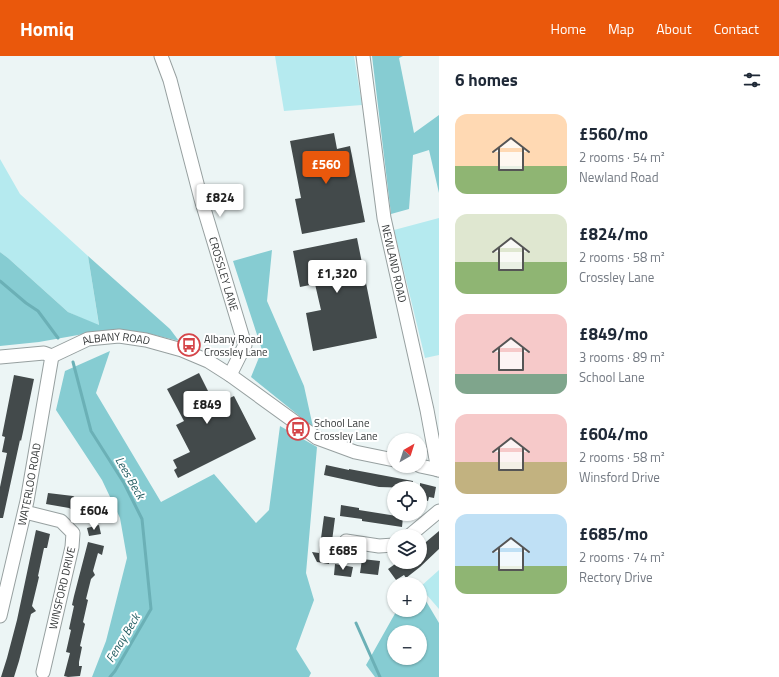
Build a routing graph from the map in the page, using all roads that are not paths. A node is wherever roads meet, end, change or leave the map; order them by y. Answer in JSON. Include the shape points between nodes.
{"nodes":[{"id":1,"x":161,"y":56,"type":"edge"},
{"id":2,"x":363,"y":56,"type":"edge"},
{"id":3,"x":52,"y":356,"type":"junction"},
{"id":4,"x":0,"y":357,"type":"edge"},
{"id":5,"x":230,"y":375,"type":"junction"},
{"id":6,"x":387,"y":459,"type":"edge"},
{"id":7,"x":427,"y":468,"type":"edge"},
{"id":8,"x":438,"y":470,"type":"edge"},
{"id":9,"x":439,"y":511,"type":"edge"},
{"id":10,"x":25,"y":512,"type":"junction"},
{"id":11,"x":427,"y":516,"type":"edge"},
{"id":12,"x":346,"y":540,"type":"dead end"},
{"id":13,"x":387,"y":545,"type":"edge"},
{"id":14,"x":1,"y":612,"type":"edge"},
{"id":15,"x":43,"y":672,"type":"dead end"}],
"edges":[{"from":1,"to":5,"type":"street","name":"CROSSLEY LANE","via":[[245,345]]},
{"from":2,"to":8,"type":"street","name":"NEWLAND ROAD","via":[[384,218]]},
{"from":3,"to":4,"type":"street","via":[[44,353]]},
{"from":3,"to":5,"type":"street","name":"ALBANY ROAD","via":[[88,339],[119,336],[182,350],[208,361]]},
{"from":3,"to":10,"type":"street","name":"WATERLOO ROAD"},
{"from":5,"to":6,"type":"street","name":"ALBANY ROAD","via":[[317,438],[355,452]]},
{"from":7,"to":8,"type":"street"},
{"from":9,"to":11,"type":"street"},
{"from":10,"to":14,"type":"street","name":"WATERLOO ROAD"},
{"from":10,"to":15,"type":"street","name":"WINSFORD DRIVE","via":[[61,521],[73,533]]},
{"from":12,"to":13,"type":"street","via":[[379,546]]}]}
